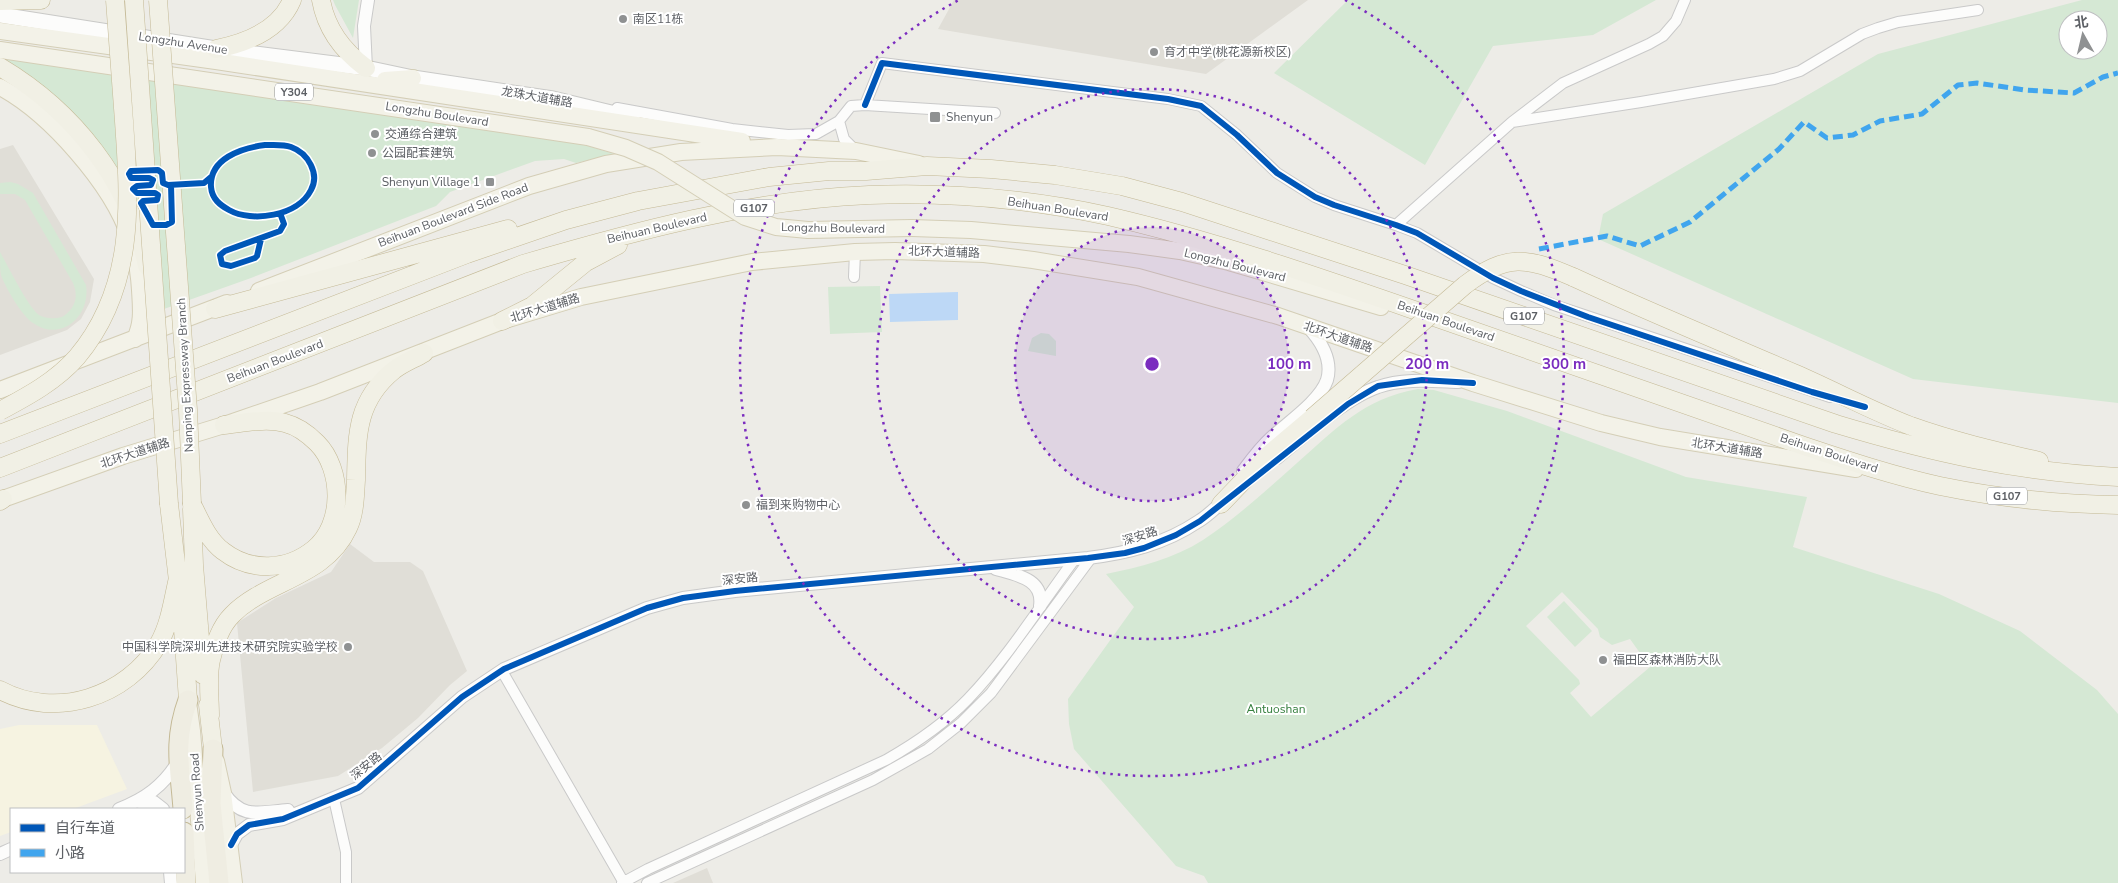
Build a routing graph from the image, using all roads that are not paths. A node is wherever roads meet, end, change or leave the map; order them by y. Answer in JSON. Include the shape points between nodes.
{"nodes":[{"id":1,"x":41,"y":0,"type":"edge"},
{"id":2,"x":115,"y":0,"type":"edge"},
{"id":3,"x":134,"y":0,"type":"edge"},
{"id":4,"x":158,"y":0,"type":"edge"},
{"id":5,"x":292,"y":0,"type":"edge"},
{"id":6,"x":320,"y":0,"type":"edge"},
{"id":7,"x":368,"y":0,"type":"edge"},
{"id":8,"x":1685,"y":0,"type":"edge"},
{"id":9,"x":0,"y":1,"type":"edge"},
{"id":10,"x":1978,"y":10,"type":"dead end"},
{"id":11,"x":0,"y":15,"type":"edge"},
{"id":12,"x":0,"y":31,"type":"edge"},
{"id":13,"x":216,"y":49,"type":"junction"},
{"id":14,"x":0,"y":50,"type":"edge"},
{"id":15,"x":0,"y":68,"type":"edge"},
{"id":16,"x":361,"y":75,"type":"junction"},
{"id":17,"x":413,"y":78,"type":"joint"},
{"id":18,"x":0,"y":86,"type":"edge"},
{"id":19,"x":553,"y":98,"type":"junction"},
{"id":20,"x":865,"y":105,"type":"junction"},
{"id":21,"x":995,"y":114,"type":"dead end"},
{"id":22,"x":839,"y":121,"type":"junction"},
{"id":23,"x":1512,"y":122,"type":"junction"},
{"id":24,"x":706,"y":136,"type":"junction"},
{"id":25,"x":777,"y":147,"type":"junction"},
{"id":26,"x":856,"y":151,"type":"junction"},
{"id":27,"x":928,"y":166,"type":"junction"},
{"id":28,"x":566,"y":220,"type":"junction"},
{"id":29,"x":668,"y":224,"type":"junction"},
{"id":30,"x":1396,"y":224,"type":"junction"},
{"id":31,"x":855,"y":252,"type":"junction"},
{"id":32,"x":854,"y":277,"type":"dead end"},
{"id":33,"x":154,"y":299,"type":"junction"},
{"id":34,"x":215,"y":309,"type":"junction"},
{"id":35,"x":502,"y":321,"type":"junction"},
{"id":36,"x":1308,"y":327,"type":"junction"},
{"id":37,"x":135,"y":339,"type":"junction"},
{"id":38,"x":1530,"y":350,"type":"junction"},
{"id":39,"x":424,"y":353,"type":"junction"},
{"id":40,"x":1473,"y":384,"type":"junction"},
{"id":41,"x":0,"y":390,"type":"edge"},
{"id":42,"x":1865,"y":407,"type":"junction"},
{"id":43,"x":0,"y":411,"type":"edge"},
{"id":44,"x":224,"y":425,"type":"junction"},
{"id":45,"x":0,"y":434,"type":"edge"},
{"id":46,"x":0,"y":468,"type":"edge"},
{"id":47,"x":1898,"y":475,"type":"junction"},
{"id":48,"x":2118,"y":477,"type":"edge"},
{"id":49,"x":1,"y":500,"type":"edge"},
{"id":50,"x":192,"y":504,"type":"junction"},
{"id":51,"x":1220,"y":504,"type":"junction"},
{"id":52,"x":2118,"y":505,"type":"edge"},
{"id":53,"x":1091,"y":558,"type":"junction"},
{"id":54,"x":1074,"y":560,"type":"junction"},
{"id":55,"x":992,"y":567,"type":"junction"},
{"id":56,"x":178,"y":578,"type":"junction"},
{"id":57,"x":1040,"y":606,"type":"junction"},
{"id":58,"x":502,"y":671,"type":"junction"},
{"id":59,"x":0,"y":690,"type":"edge"},
{"id":60,"x":188,"y":700,"type":"junction"},
{"id":61,"x":210,"y":716,"type":"junction"},
{"id":62,"x":213,"y":750,"type":"junction"},
{"id":63,"x":178,"y":762,"type":"junction"},
{"id":64,"x":223,"y":793,"type":"junction"},
{"id":65,"x":334,"y":799,"type":"junction"},
{"id":66,"x":182,"y":801,"type":"edge"},
{"id":67,"x":136,"y":803,"type":"junction"},
{"id":68,"x":122,"y":808,"type":"edge"},
{"id":69,"x":162,"y":808,"type":"edge"},
{"id":70,"x":308,"y":809,"type":"junction"},
{"id":71,"x":230,"y":845,"type":"junction"},
{"id":72,"x":185,"y":858,"type":"edge"},
{"id":73,"x":186,"y":883,"type":"edge"},
{"id":74,"x":204,"y":883,"type":"edge"},
{"id":75,"x":219,"y":883,"type":"edge"},
{"id":76,"x":234,"y":883,"type":"edge"},
{"id":77,"x":346,"y":883,"type":"edge"},
{"id":78,"x":623,"y":883,"type":"edge"},
{"id":79,"x":647,"y":883,"type":"edge"}],
"edges":[{"from":1,"to":9,"type":"highway"},
{"from":2,"to":43,"type":"highway","bridge":true,"via":[[128,173],[126,245],[120,275],[109,305],[77,357],[55,378]]},
{"from":3,"to":33,"type":"highway","name":"Nanping Expressway Branch","bridge":true},
{"from":4,"to":50,"type":"highway","name":"Nanping Expressway Branch","bridge":true},
{"from":5,"to":13,"type":"highway","via":[[283,14],[256,37]]},
{"from":6,"to":16,"type":"highway","via":[[329,25]]},
{"from":7,"to":16,"type":"street"},
{"from":8,"to":23,"type":"street","via":[[1676,20],[1663,36],[1563,83]]},
{"from":10,"to":23,"type":"street","via":[[1878,28],[1800,71],[1774,79]]},
{"from":11,"to":13,"type":"main road","name":"Longzhu Avenue"},
{"from":12,"to":16,"type":"main road","name":"Longzhu Boulevard"},
{"from":13,"to":16,"type":"main road","name":"Longzhu Avenue"},
{"from":14,"to":38,"type":"main road","name":"Longzhu Boulevard","number":"Y304","bridge":true,"via":[[588,137],[658,162],[745,217],[776,227],[808,230],[971,230],[1180,251],[1229,262]]},
{"from":15,"to":33,"type":"highway","bridge":true,"via":[[63,114],[111,175],[131,213],[143,247]]},
{"from":16,"to":17,"type":"main road"},
{"from":16,"to":24,"type":"main road","name":"Longzhu Boulevard"},
{"from":17,"to":19,"type":"main road","name":"龙珠大道辅路"},
{"from":18,"to":37,"type":"main road","via":[[34,109],[72,148],[105,190],[120,216],[130,237],[140,285],[142,314]]},
{"from":19,"to":22,"type":"street","via":[[788,136],[816,134]]},
{"from":19,"to":24,"type":"main road","name":"龙珠大道辅路"},
{"from":20,"to":21,"type":"street"},
{"from":20,"to":22,"type":"street","via":[[851,106]]},
{"from":20,"to":30,"type":"street","via":[[882,63],[1175,100],[1201,106],[1294,185],[1334,205]]},
{"from":22,"to":26,"type":"street","via":[[844,139]]},
{"from":23,"to":30,"type":"street"},
{"from":24,"to":25,"type":"main road","name":"Longzhu Boulevard"},
{"from":25,"to":26,"type":"main road","name":"Beihuan Boulevard Side Road"},
{"from":25,"to":34,"type":"main road","name":"Beihuan Boulevard Side Road","via":[[681,152],[606,164],[546,181],[465,209]]},
{"from":26,"to":27,"type":"main road","name":"Beihuan Boulevard Side Road"},
{"from":27,"to":28,"type":"highway","number":"G107","via":[[769,177],[638,201]]},
{"from":27,"to":48,"type":"highway","number":"G107","via":[[1055,175],[1122,186],[1405,275],[1908,446],[2015,468]]},
{"from":28,"to":34,"type":"highway","via":[[524,225]]},
{"from":28,"to":45,"type":"highway","number":"G107","via":[[467,254]]},
{"from":29,"to":35,"type":"highway","via":[[598,254],[566,276],[532,306]]},
{"from":29,"to":38,"type":"highway","name":"Beihuan Boulevard","number":"G107","via":[[777,204],[867,195],[967,197],[1044,205],[1105,215],[1250,254]]},
{"from":29,"to":46,"type":"highway","name":"Beihuan Boulevard","number":"G107","via":[[523,264]]},
{"from":30,"to":42,"type":"street","via":[[1493,278],[1554,305]]},
{"from":31,"to":32,"type":"street"},
{"from":31,"to":35,"type":"main road","name":"北环大道辅路","via":[[752,262],[582,297]]},
{"from":31,"to":36,"type":"main road","name":"北环大道辅路","via":[[984,254],[1081,267],[1138,277]]},
{"from":33,"to":56,"type":"highway","name":"Nanping Expressway Branch","bridge":true,"via":[[169,504]]},
{"from":34,"to":37,"type":"main road","name":"Beihuan Boulevard Side Road"},
{"from":35,"to":39,"type":"main road","name":"北环大道辅路"},
{"from":36,"to":40,"type":"main road","name":"北环大道辅路"},
{"from":36,"to":51,"type":"street","via":[[1323,348],[1327,379],[1311,402],[1258,451]]},
{"from":37,"to":41,"type":"main road","name":"Beihuan Boulevard Side Road"},
{"from":38,"to":47,"type":"highway","name":"Beihuan Boulevard","number":"G107","via":[[1804,446]]},
{"from":39,"to":44,"type":"main road","name":"北环大道辅路"},
{"from":39,"to":61,"type":"highway","via":[[395,369],[366,402],[357,436],[353,510],[349,527],[336,548],[301,575],[243,606],[222,628],[211,661]]},
{"from":40,"to":47,"type":"main road","name":"北环大道辅路","via":[[1601,424],[1660,437]]},
{"from":40,"to":51,"type":"street","via":[[1415,381],[1378,386],[1304,437]]},
{"from":42,"to":48,"type":"highway","via":[[1967,444]]},
{"from":42,"to":51,"type":"highway","bridge":true,"via":[[1541,264],[1506,262],[1485,270],[1465,285],[1266,457]]},
{"from":44,"to":49,"type":"main road","name":"北环大道辅路","via":[[123,456]]},
{"from":44,"to":50,"type":"highway","via":[[264,421],[285,423],[310,436],[331,463],[335,479],[336,494],[330,525],[315,548],[299,559],[280,566],[258,567],[222,551],[210,537]]},
{"from":47,"to":52,"type":"highway","name":"Beihuan Boulevard","number":"G107","via":[[1989,494]]},
{"from":50,"to":61,"type":"highway","name":"Nanping Expressway Branch","via":[[203,674]]},
{"from":51,"to":53,"type":"street","name":"深安路","via":[[1200,521],[1160,542],[1125,553]]},
{"from":53,"to":54,"type":"street","name":"深安路"},
{"from":53,"to":79,"type":"street","via":[[991,692],[961,723],[928,749],[879,777]]},
{"from":54,"to":55,"type":"street","name":"深安路"},
{"from":54,"to":57,"type":"street"},
{"from":55,"to":57,"type":"street","via":[[1034,583],[1040,594]]},
{"from":55,"to":58,"type":"street","name":"深安路","via":[[683,598],[630,615]]},
{"from":56,"to":59,"type":"highway","via":[[169,620],[160,642],[137,670],[114,687],[88,698],[60,704],[23,699]]},
{"from":56,"to":60,"type":"highway","name":"Nanping Expressway Branch"},
{"from":57,"to":78,"type":"street","via":[[981,684],[953,714],[921,739],[867,769]]},
{"from":58,"to":65,"type":"street","name":"深安路","via":[[462,697],[362,786]]},
{"from":58,"to":78,"type":"street"},
{"from":60,"to":63,"type":"highway","via":[[180,720]]},
{"from":60,"to":74,"type":"main road","name":"Shenyun Road"},
{"from":61,"to":62,"type":"highway","name":"Nanping Expressway Branch"},
{"from":62,"to":64,"type":"main road","name":"Shenyun Road"},
{"from":62,"to":75,"type":"highway","via":[[212,804]]},
{"from":63,"to":66,"type":"highway"},
{"from":63,"to":67,"type":"street","via":[[160,786]]},
{"from":64,"to":70,"type":"street","via":[[231,804],[245,812]]},
{"from":64,"to":71,"type":"main road","name":"Shenyun Road"},
{"from":65,"to":70,"type":"street","name":"深安路"},
{"from":65,"to":77,"type":"street","via":[[346,852]]},
{"from":67,"to":68,"type":"street"},
{"from":67,"to":69,"type":"street","via":[[154,802]]},
{"from":70,"to":71,"type":"street","name":"深安路","via":[[249,825],[237,834]]},
{"from":71,"to":76,"type":"main road","name":"Shenyun Road"},
{"from":72,"to":73,"type":"highway"}]}
